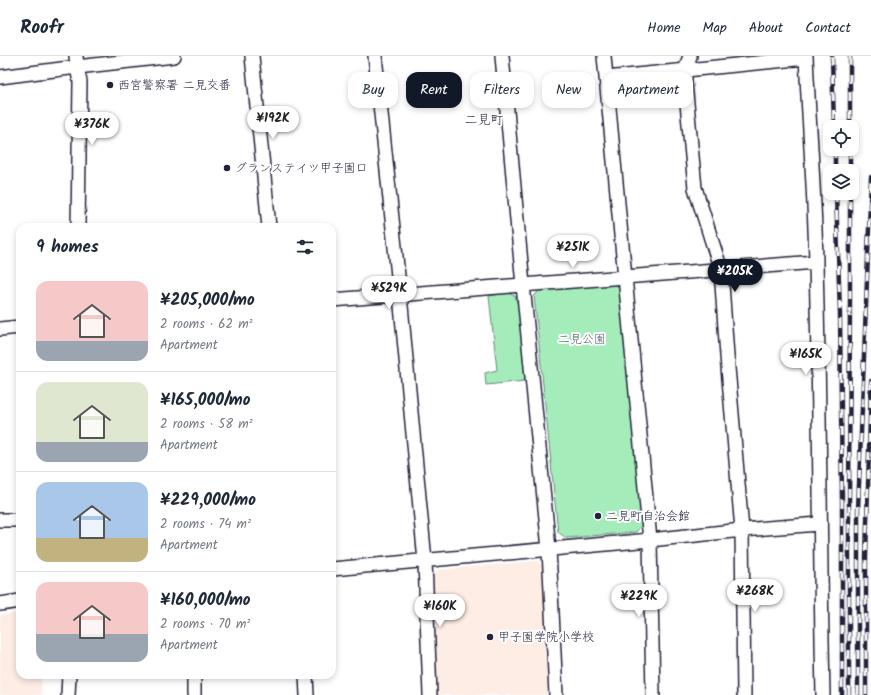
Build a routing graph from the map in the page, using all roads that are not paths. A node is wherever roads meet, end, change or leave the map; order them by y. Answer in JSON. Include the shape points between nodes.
{"nodes":[{"id":1,"x":174,"y":56,"type":"edge"},
{"id":2,"x":252,"y":56,"type":"edge"},
{"id":3,"x":375,"y":56,"type":"edge"},
{"id":4,"x":502,"y":56,"type":"edge"},
{"id":5,"x":604,"y":56,"type":"edge"},
{"id":6,"x":690,"y":56,"type":"edge"},
{"id":7,"x":806,"y":57,"type":"edge"},
{"id":8,"x":77,"y":61,"type":"edge"},
{"id":9,"x":685,"y":70,"type":"junction"},
{"id":10,"x":605,"y":72,"type":"edge"},
{"id":11,"x":665,"y":72,"type":"edge"},
{"id":12,"x":0,"y":77,"type":"edge"},
{"id":13,"x":609,"y":108,"type":"edge"},
{"id":14,"x":78,"y":223,"type":"edge"},
{"id":15,"x":269,"y":223,"type":"edge"},
{"id":16,"x":816,"y":262,"type":"junction"},
{"id":17,"x":721,"y":270,"type":"junction"},
{"id":18,"x":625,"y":278,"type":"junction"},
{"id":19,"x":523,"y":285,"type":"junction"},
{"id":20,"x":400,"y":295,"type":"junction"},
{"id":21,"x":336,"y":300,"type":"edge"},
{"id":22,"x":16,"y":327,"type":"edge"},
{"id":23,"x":0,"y":329,"type":"edge"},
{"id":24,"x":0,"y":520,"type":"edge"},
{"id":25,"x":16,"y":520,"type":"edge"},
{"id":26,"x":820,"y":524,"type":"junction"},
{"id":27,"x":742,"y":530,"type":"junction"},
{"id":28,"x":650,"y":540,"type":"junction"},
{"id":29,"x":549,"y":549,"type":"junction"},
{"id":30,"x":425,"y":561,"type":"junction"},
{"id":31,"x":336,"y":569,"type":"edge"},
{"id":32,"x":16,"y":602,"type":"edge"},
{"id":33,"x":0,"y":604,"type":"edge"},
{"id":34,"x":69,"y":679,"type":"edge"},
{"id":35,"x":194,"y":679,"type":"edge"},
{"id":36,"x":306,"y":679,"type":"edge"},
{"id":37,"x":68,"y":695,"type":"edge"},
{"id":38,"x":194,"y":695,"type":"edge"},
{"id":39,"x":307,"y":695,"type":"edge"},
{"id":40,"x":430,"y":695,"type":"edge"},
{"id":41,"x":556,"y":695,"type":"edge"},
{"id":42,"x":653,"y":695,"type":"edge"},
{"id":43,"x":744,"y":695,"type":"edge"},
{"id":44,"x":823,"y":695,"type":"edge"}],
"edges":[{"from":1,"to":8,"type":"street"},
{"from":2,"to":15,"type":"street"},
{"from":3,"to":20,"type":"street"},
{"from":4,"to":19,"type":"street"},
{"from":5,"to":10,"type":"street"},
{"from":6,"to":9,"type":"street"},
{"from":7,"to":9,"type":"street"},
{"from":7,"to":16,"type":"street"},
{"from":8,"to":12,"type":"street"},
{"from":8,"to":14,"type":"street","via":[[80,82]]},
{"from":9,"to":11,"type":"street"},
{"from":9,"to":17,"type":"street","via":[[696,188]]},
{"from":13,"to":18,"type":"street"},
{"from":16,"to":17,"type":"street"},
{"from":16,"to":26,"type":"street"},
{"from":17,"to":18,"type":"street"},
{"from":17,"to":27,"type":"street"},
{"from":18,"to":19,"type":"street"},
{"from":18,"to":28,"type":"street"},
{"from":19,"to":20,"type":"street"},
{"from":19,"to":29,"type":"street"},
{"from":20,"to":21,"type":"street"},
{"from":20,"to":30,"type":"street"},
{"from":22,"to":23,"type":"street"},
{"from":24,"to":25,"type":"street"},
{"from":26,"to":27,"type":"street"},
{"from":26,"to":44,"type":"street"},
{"from":27,"to":28,"type":"street"},
{"from":27,"to":43,"type":"street"},
{"from":28,"to":29,"type":"street"},
{"from":28,"to":42,"type":"street"},
{"from":29,"to":30,"type":"street"},
{"from":29,"to":41,"type":"street"},
{"from":30,"to":31,"type":"street"},
{"from":30,"to":40,"type":"street"},
{"from":32,"to":33,"type":"street"},
{"from":34,"to":37,"type":"street"},
{"from":35,"to":38,"type":"street"},
{"from":36,"to":39,"type":"street"}]}
